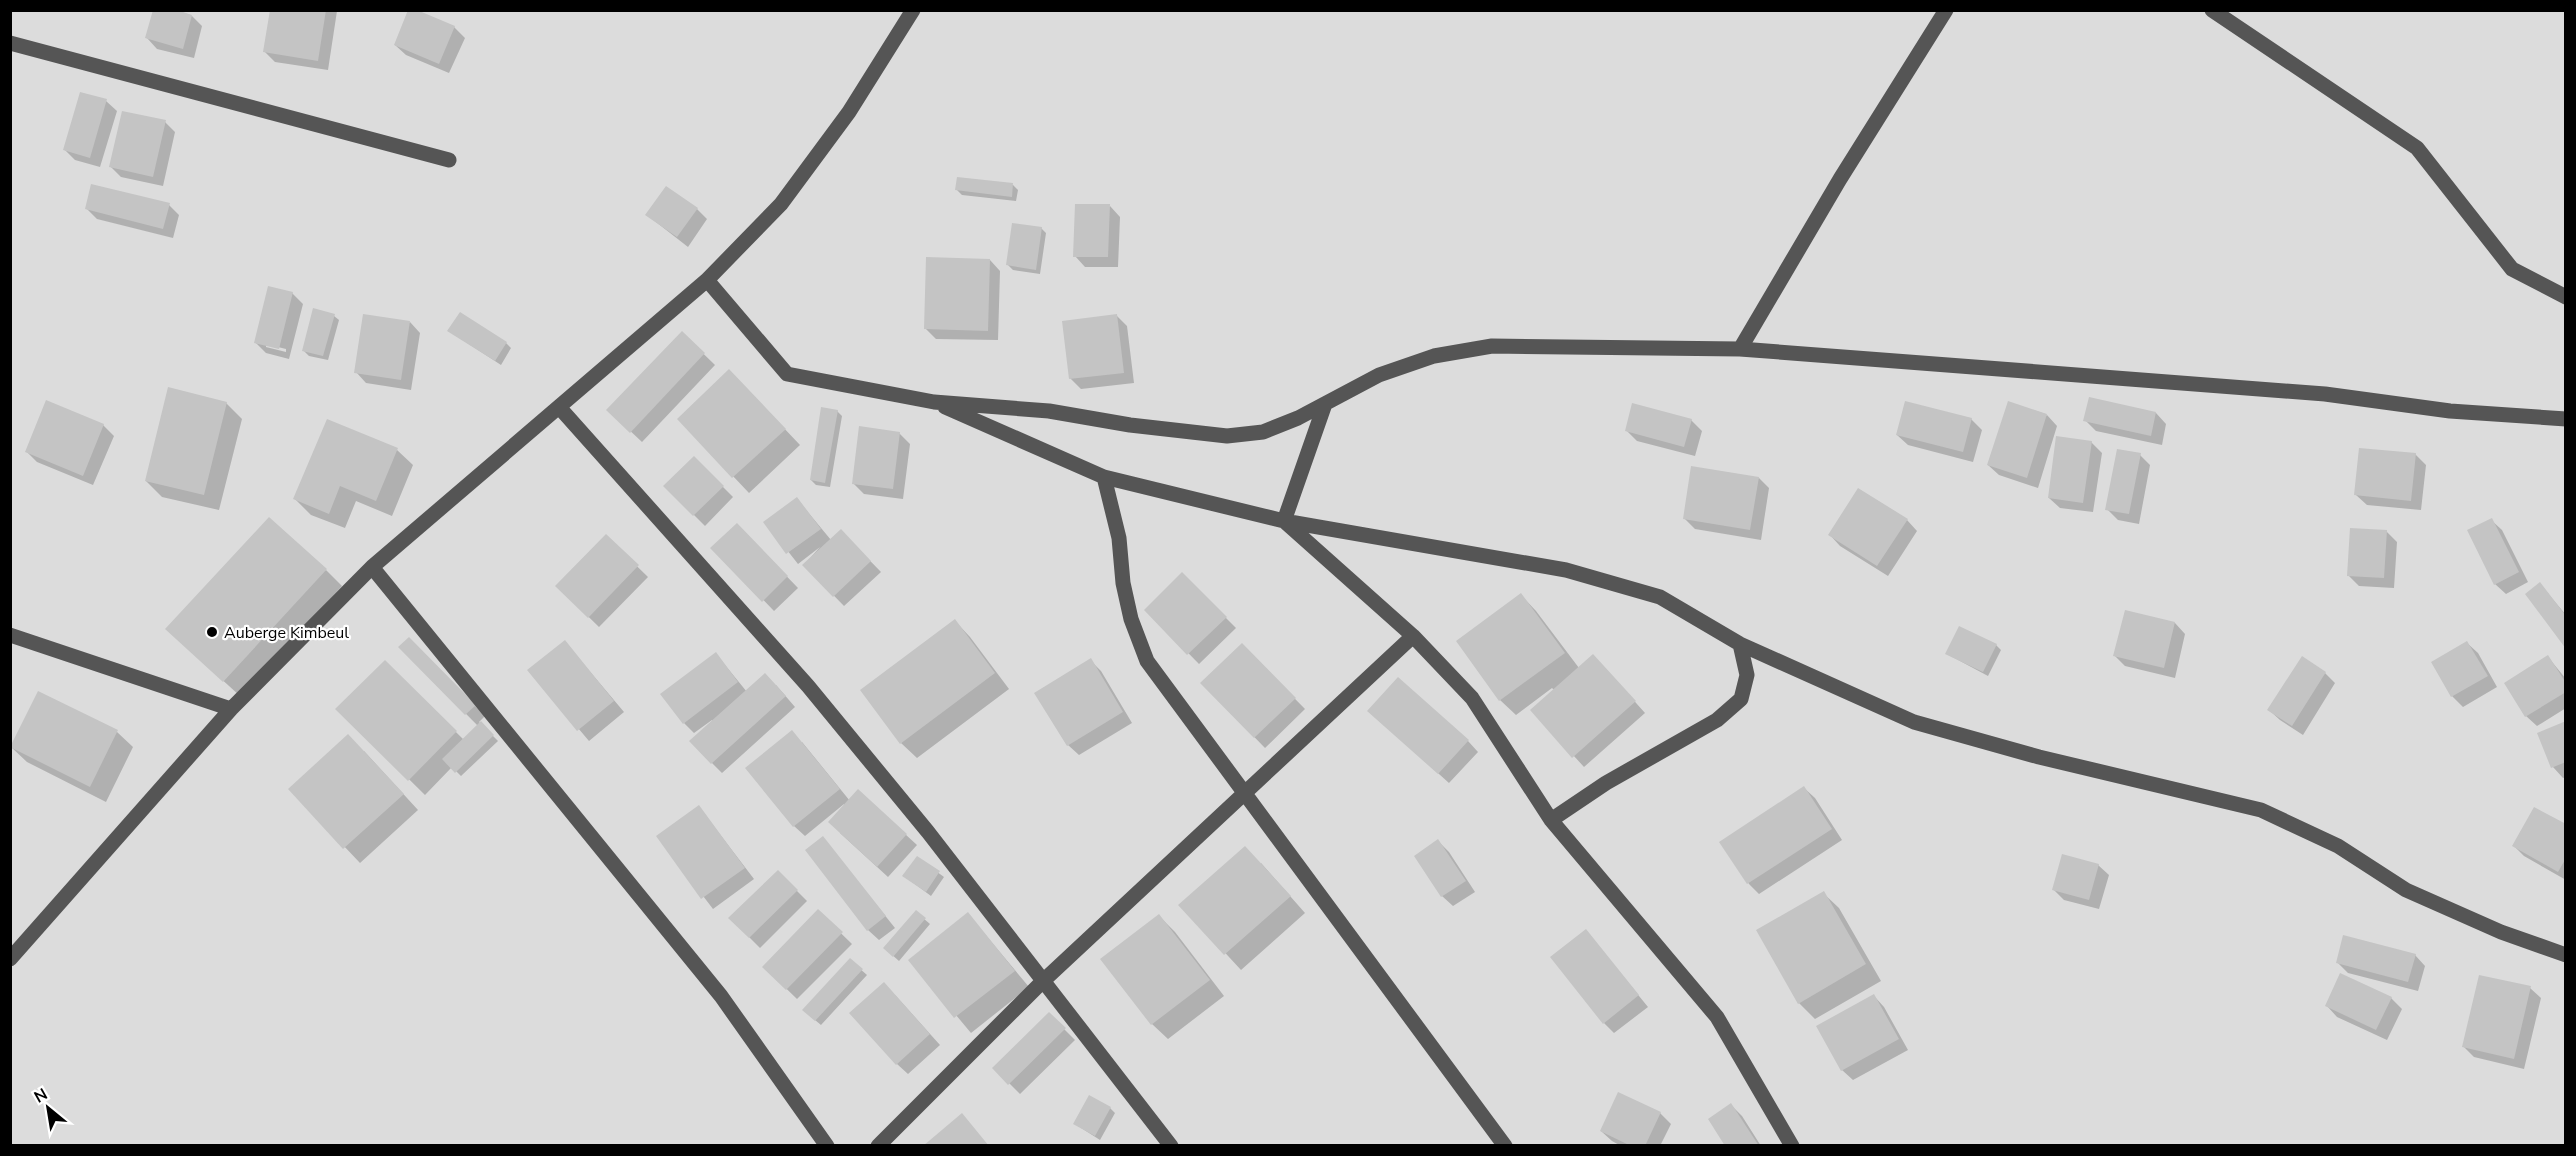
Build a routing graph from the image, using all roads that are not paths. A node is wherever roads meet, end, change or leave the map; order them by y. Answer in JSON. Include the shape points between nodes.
{"nodes":[{"id":1,"x":913,"y":10,"type":"edge"},
{"id":2,"x":1946,"y":10,"type":"edge"},
{"id":3,"x":2212,"y":10,"type":"edge"},
{"id":4,"x":10,"y":43,"type":"edge"},
{"id":5,"x":449,"y":160,"type":"dead end"},
{"id":6,"x":707,"y":280,"type":"junction"},
{"id":7,"x":2565,"y":297,"type":"edge"},
{"id":8,"x":1740,"y":349,"type":"junction"},
{"id":9,"x":934,"y":402,"type":"junction"},
{"id":10,"x":1325,"y":404,"type":"junction"},
{"id":11,"x":559,"y":407,"type":"junction"},
{"id":12,"x":2565,"y":419,"type":"edge"},
{"id":13,"x":1104,"y":477,"type":"junction"},
{"id":14,"x":1284,"y":521,"type":"junction"},
{"id":15,"x":372,"y":567,"type":"junction"},
{"id":16,"x":10,"y":635,"type":"edge"},
{"id":17,"x":1413,"y":636,"type":"junction"},
{"id":18,"x":1740,"y":644,"type":"junction"},
{"id":19,"x":231,"y":709,"type":"junction"},
{"id":20,"x":1244,"y":796,"type":"junction"},
{"id":21,"x":1551,"y":820,"type":"junction"},
{"id":22,"x":2565,"y":955,"type":"edge"},
{"id":23,"x":10,"y":959,"type":"edge"},
{"id":24,"x":1042,"y":982,"type":"junction"},
{"id":25,"x":827,"y":1146,"type":"edge"},
{"id":26,"x":878,"y":1146,"type":"edge"},
{"id":27,"x":1171,"y":1146,"type":"edge"},
{"id":28,"x":1505,"y":1146,"type":"edge"},
{"id":29,"x":1792,"y":1146,"type":"edge"}],
"edges":[{"from":1,"to":6,"type":"street","via":[[849,112],[781,204]]},
{"from":2,"to":8,"type":"street"},
{"from":3,"to":7,"type":"street","via":[[2417,148],[2512,269]]},
{"from":4,"to":5,"type":"street"},
{"from":6,"to":9,"type":"street","via":[[787,374]]},
{"from":6,"to":11,"type":"street"},
{"from":8,"to":10,"type":"street","via":[[1492,346],[1434,356],[1379,375]]},
{"from":8,"to":12,"type":"street","via":[[2325,393],[2450,411]]},
{"from":9,"to":10,"type":"street","via":[[1049,411],[1227,436],[1263,432]]},
{"from":9,"to":13,"type":"street"},
{"from":10,"to":14,"type":"street"},
{"from":11,"to":15,"type":"street"},
{"from":11,"to":24,"type":"street","via":[[808,686],[928,832]]},
{"from":13,"to":14,"type":"street"},
{"from":13,"to":20,"type":"street","via":[[1119,538],[1131,619],[1147,662]]},
{"from":14,"to":17,"type":"street"},
{"from":14,"to":18,"type":"street","via":[[1566,570],[1660,597]]},
{"from":15,"to":19,"type":"street"},
{"from":15,"to":25,"type":"street","via":[[721,996]]},
{"from":16,"to":19,"type":"street"},
{"from":17,"to":20,"type":"street"},
{"from":17,"to":21,"type":"street","via":[[1472,698]]},
{"from":18,"to":21,"type":"street","via":[[1747,675],[1741,699],[1716,720],[1605,783]]},
{"from":18,"to":22,"type":"street","via":[[1914,722],[2039,757],[2261,810],[2338,846],[2406,890]]},
{"from":19,"to":23,"type":"street"},
{"from":20,"to":24,"type":"street"},
{"from":20,"to":28,"type":"street"},
{"from":21,"to":29,"type":"street","via":[[1717,1017]]},
{"from":24,"to":26,"type":"street"},
{"from":24,"to":27,"type":"street"}]}
